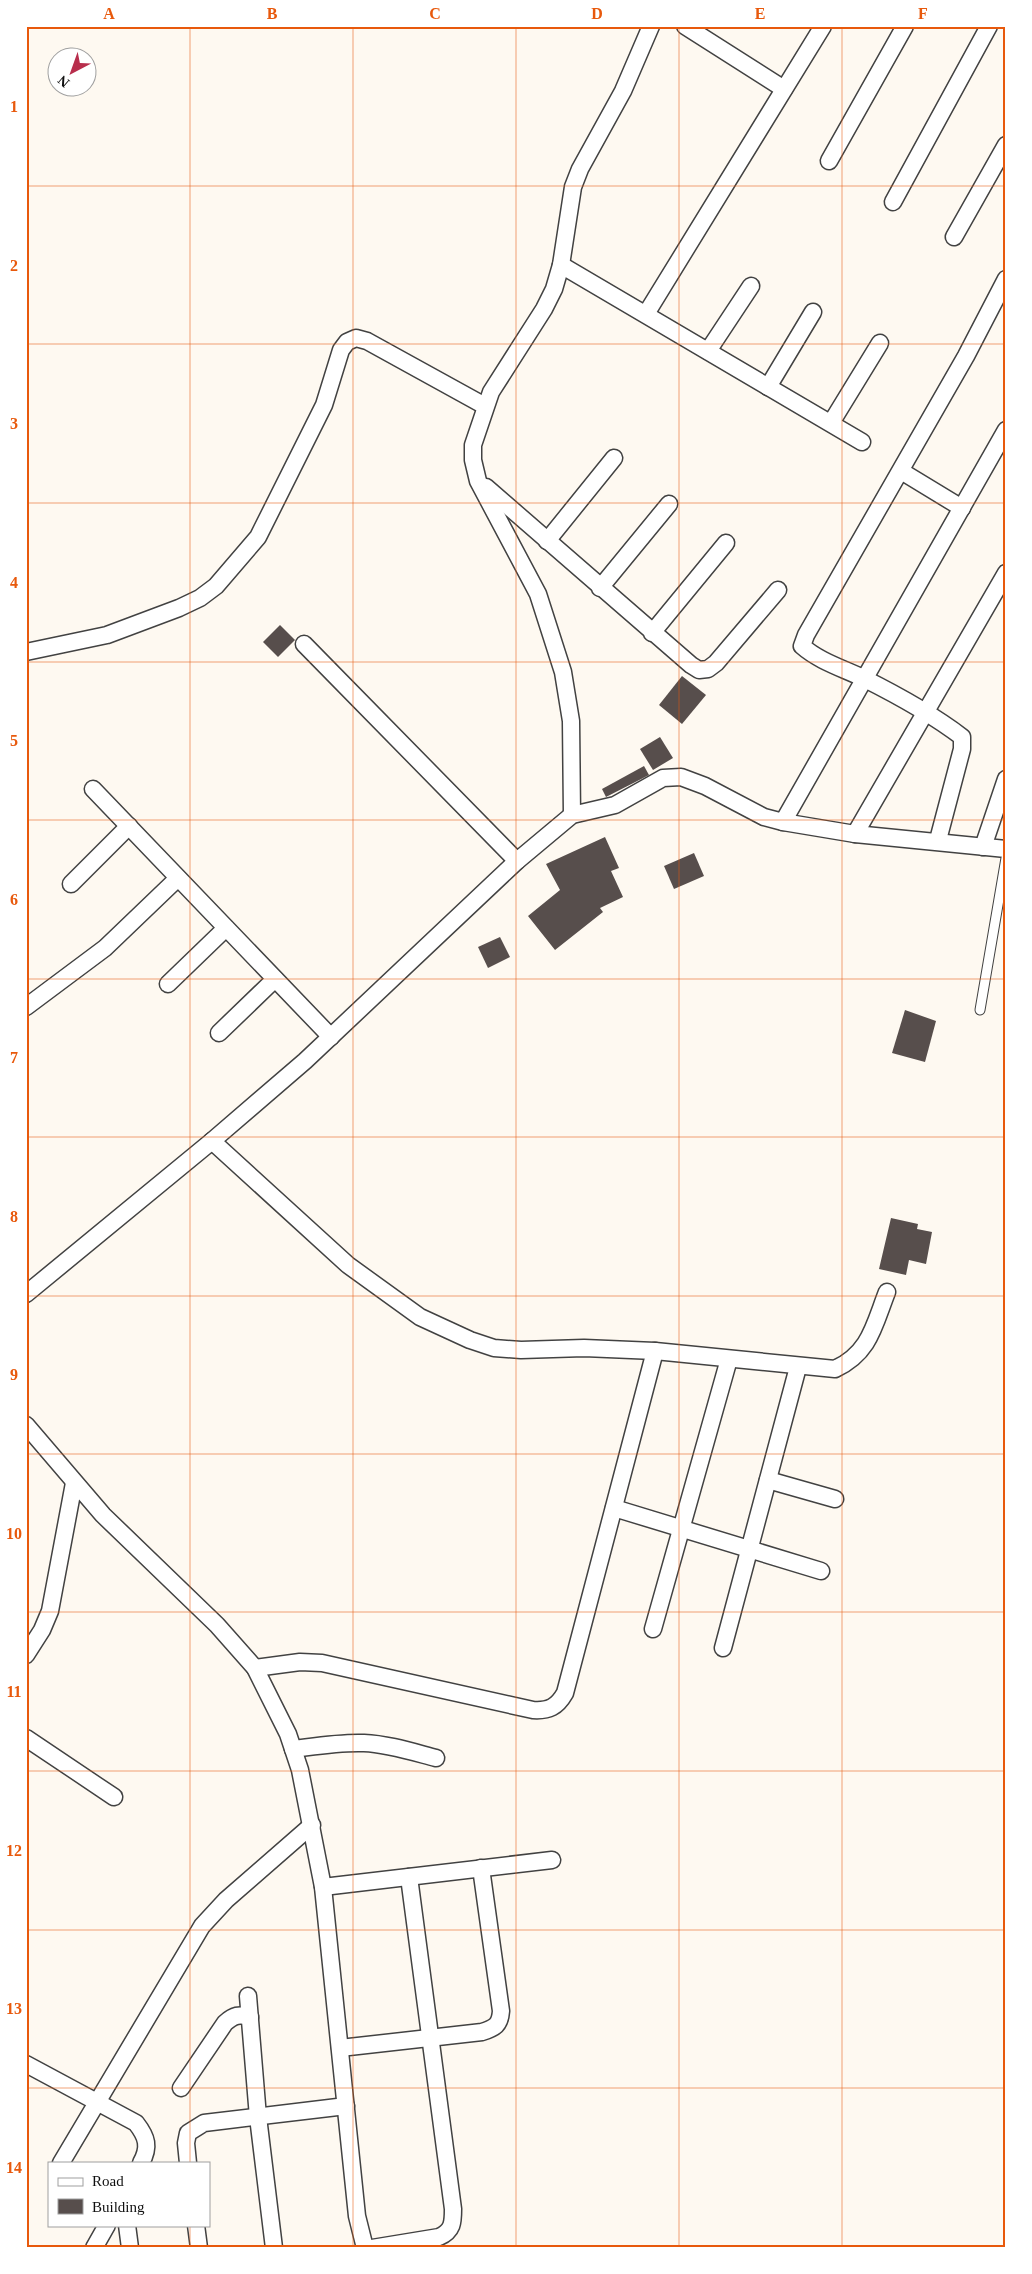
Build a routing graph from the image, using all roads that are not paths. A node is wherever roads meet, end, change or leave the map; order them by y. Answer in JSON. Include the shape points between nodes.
{"nodes":[{"id":1,"x":651,"y":26,"type":"edge"},
{"id":2,"x":685,"y":26,"type":"edge"},
{"id":3,"x":823,"y":26,"type":"edge"},
{"id":4,"x":905,"y":26,"type":"edge"},
{"id":5,"x":989,"y":26,"type":"edge"},
{"id":6,"x":784,"y":89,"type":"junction"},
{"id":7,"x":1006,"y":145,"type":"edge"},
{"id":8,"x":829,"y":162,"type":"dead end"},
{"id":9,"x":892,"y":202,"type":"dead end"},
{"id":10,"x":954,"y":237,"type":"dead end"},
{"id":11,"x":562,"y":265,"type":"junction"},
{"id":12,"x":1006,"y":279,"type":"edge"},
{"id":13,"x":751,"y":286,"type":"dead end"},
{"id":14,"x":813,"y":312,"type":"dead end"},
{"id":15,"x":646,"y":314,"type":"junction"},
{"id":16,"x":880,"y":343,"type":"dead end"},
{"id":17,"x":708,"y":351,"type":"junction"},
{"id":18,"x":768,"y":387,"type":"junction"},
{"id":19,"x":485,"y":406,"type":"junction"},
{"id":20,"x":831,"y":423,"type":"junction"},
{"id":21,"x":1006,"y":430,"type":"edge"},
{"id":22,"x":862,"y":442,"type":"dead end"},
{"id":23,"x":614,"y":458,"type":"dead end"},
{"id":24,"x":901,"y":471,"type":"junction"},
{"id":25,"x":478,"y":481,"type":"junction"},
{"id":26,"x":669,"y":504,"type":"dead end"},
{"id":27,"x":962,"y":508,"type":"junction"},
{"id":28,"x":546,"y":540,"type":"junction"},
{"id":29,"x":726,"y":543,"type":"dead end"},
{"id":30,"x":1006,"y":573,"type":"edge"},
{"id":31,"x":600,"y":588,"type":"junction"},
{"id":32,"x":778,"y":590,"type":"dead end"},
{"id":33,"x":652,"y":634,"type":"junction"},
{"id":34,"x":304,"y":644,"type":"dead end"},
{"id":35,"x":26,"y":652,"type":"edge"},
{"id":36,"x":864,"y":679,"type":"junction"},
{"id":37,"x":926,"y":712,"type":"junction"},
{"id":38,"x":1006,"y":779,"type":"edge"},
{"id":39,"x":93,"y":789,"type":"dead end"},
{"id":40,"x":572,"y":815,"type":"junction"},
{"id":41,"x":783,"y":822,"type":"junction"},
{"id":42,"x":129,"y":826,"type":"junction"},
{"id":43,"x":855,"y":834,"type":"junction"},
{"id":44,"x":938,"y":840,"type":"junction"},
{"id":45,"x":983,"y":847,"type":"junction"},
{"id":46,"x":1006,"y":848,"type":"edge"},
{"id":47,"x":1006,"y":858,"type":"edge"},
{"id":48,"x":517,"y":861,"type":"junction"},
{"id":49,"x":178,"y":878,"type":"junction"},
{"id":50,"x":71,"y":884,"type":"dead end"},
{"id":51,"x":226,"y":928,"type":"junction"},
{"id":52,"x":275,"y":980,"type":"junction"},
{"id":53,"x":168,"y":984,"type":"dead end"},
{"id":54,"x":26,"y":1007,"type":"edge"},
{"id":55,"x":980,"y":1010,"type":"dead end"},
{"id":56,"x":219,"y":1033,"type":"dead end"},
{"id":57,"x":331,"y":1037,"type":"junction"},
{"id":58,"x":212,"y":1141,"type":"junction"},
{"id":59,"x":886,"y":1292,"type":"dead end"},
{"id":60,"x":26,"y":1294,"type":"edge"},
{"id":61,"x":655,"y":1351,"type":"junction"},
{"id":62,"x":729,"y":1359,"type":"junction"},
{"id":63,"x":798,"y":1367,"type":"junction"},
{"id":64,"x":26,"y":1425,"type":"edge"},
{"id":65,"x":768,"y":1480,"type":"junction"},
{"id":66,"x":74,"y":1483,"type":"junction"},
{"id":67,"x":836,"y":1499,"type":"dead end"},
{"id":68,"x":614,"y":1508,"type":"junction"},
{"id":69,"x":682,"y":1529,"type":"junction"},
{"id":70,"x":749,"y":1550,"type":"junction"},
{"id":71,"x":821,"y":1571,"type":"dead end"},
{"id":72,"x":653,"y":1629,"type":"dead end"},
{"id":73,"x":723,"y":1648,"type":"dead end"},
{"id":74,"x":26,"y":1655,"type":"edge"},
{"id":75,"x":255,"y":1668,"type":"junction"},
{"id":76,"x":26,"y":1738,"type":"edge"},
{"id":77,"x":293,"y":1749,"type":"junction"},
{"id":78,"x":436,"y":1758,"type":"dead end"},
{"id":79,"x":114,"y":1798,"type":"dead end"},
{"id":80,"x":312,"y":1825,"type":"junction"},
{"id":81,"x":552,"y":1860,"type":"dead end"},
{"id":82,"x":481,"y":1868,"type":"junction"},
{"id":83,"x":409,"y":1877,"type":"junction"},
{"id":84,"x":323,"y":1887,"type":"junction"},
{"id":85,"x":248,"y":1996,"type":"dead end"},
{"id":86,"x":250,"y":2016,"type":"junction"},
{"id":87,"x":430,"y":2038,"type":"junction"},
{"id":88,"x":340,"y":2048,"type":"junction"},
{"id":89,"x":26,"y":2064,"type":"edge"},
{"id":90,"x":181,"y":2088,"type":"dead end"},
{"id":91,"x":96,"y":2101,"type":"junction"},
{"id":92,"x":346,"y":2106,"type":"junction"},
{"id":93,"x":258,"y":2117,"type":"junction"},
{"id":94,"x":61,"y":2162,"type":"edge"},
{"id":95,"x":141,"y":2162,"type":"edge"},
{"id":96,"x":188,"y":2162,"type":"edge"},
{"id":97,"x":106,"y":2226,"type":"edge"},
{"id":98,"x":126,"y":2226,"type":"edge"},
{"id":99,"x":196,"y":2226,"type":"edge"},
{"id":100,"x":94,"y":2248,"type":"edge"},
{"id":101,"x":130,"y":2248,"type":"edge"},
{"id":102,"x":198,"y":2248,"type":"edge"},
{"id":103,"x":274,"y":2248,"type":"edge"},
{"id":104,"x":365,"y":2248,"type":"edge"},
{"id":105,"x":372,"y":2248,"type":"edge"}],
"edges":[{"from":1,"to":11,"type":"street","via":[[623,91],[573,187]]},
{"from":2,"to":6,"type":"street"},
{"from":3,"to":6,"type":"street"},
{"from":4,"to":8,"type":"street"},
{"from":5,"to":9,"type":"street"},
{"from":6,"to":15,"type":"street"},
{"from":7,"to":10,"type":"street"},
{"from":11,"to":15,"type":"street"},
{"from":11,"to":19,"type":"street","via":[[544,309]]},
{"from":12,"to":24,"type":"street"},
{"from":13,"to":17,"type":"street"},
{"from":14,"to":18,"type":"street"},
{"from":15,"to":17,"type":"street"},
{"from":16,"to":20,"type":"street"},
{"from":17,"to":18,"type":"street"},
{"from":18,"to":20,"type":"street"},
{"from":19,"to":25,"type":"street","via":[[473,444]]},
{"from":19,"to":35,"type":"street","via":[[367,341],[356,338],[347,342],[341,350],[324,405],[258,537],[216,586],[179,608],[107,635]]},
{"from":20,"to":22,"type":"street"},
{"from":21,"to":27,"type":"street"},
{"from":23,"to":28,"type":"street"},
{"from":24,"to":27,"type":"street"},
{"from":24,"to":36,"type":"street","via":[[802,646],[811,654]]},
{"from":25,"to":28,"type":"street"},
{"from":25,"to":40,"type":"street","via":[[538,594],[563,672],[571,721]]},
{"from":26,"to":31,"type":"street"},
{"from":27,"to":36,"type":"street"},
{"from":28,"to":31,"type":"street"},
{"from":29,"to":33,"type":"street"},
{"from":30,"to":37,"type":"street"},
{"from":31,"to":33,"type":"street"},
{"from":32,"to":33,"type":"street","via":[[708,669],[699,670],[690,665]]},
{"from":34,"to":48,"type":"street"},
{"from":36,"to":37,"type":"street"},
{"from":36,"to":41,"type":"street"},
{"from":37,"to":43,"type":"street"},
{"from":37,"to":44,"type":"street","via":[[962,737],[962,749]]},
{"from":38,"to":45,"type":"street"},
{"from":39,"to":42,"type":"street"},
{"from":40,"to":41,"type":"street","via":[[615,805],[663,778],[673,776],[693,781]]},
{"from":40,"to":48,"type":"street"},
{"from":41,"to":43,"type":"street"},
{"from":42,"to":49,"type":"street"},
{"from":42,"to":50,"type":"street"},
{"from":43,"to":44,"type":"street"},
{"from":44,"to":45,"type":"street"},
{"from":45,"to":46,"type":"street"},
{"from":47,"to":55,"type":"lane"},
{"from":48,"to":57,"type":"street"},
{"from":49,"to":51,"type":"street"},
{"from":49,"to":54,"type":"street","via":[[105,948]]},
{"from":51,"to":52,"type":"street"},
{"from":51,"to":53,"type":"street"},
{"from":52,"to":56,"type":"street"},
{"from":52,"to":57,"type":"street"},
{"from":57,"to":58,"type":"street"},
{"from":58,"to":60,"type":"street"},
{"from":58,"to":61,"type":"street","via":[[348,1265],[400,1304],[440,1327],[494,1348]]},
{"from":59,"to":63,"type":"street","via":[[861,1353],[835,1370]]},
{"from":61,"to":62,"type":"street"},
{"from":61,"to":68,"type":"street"},
{"from":62,"to":63,"type":"street"},
{"from":62,"to":69,"type":"street"},
{"from":63,"to":65,"type":"street"},
{"from":64,"to":66,"type":"street"},
{"from":65,"to":67,"type":"street"},
{"from":65,"to":70,"type":"street"},
{"from":66,"to":74,"type":"street","via":[[50,1611]]},
{"from":66,"to":75,"type":"street","via":[[217,1625]]},
{"from":68,"to":69,"type":"street"},
{"from":68,"to":75,"type":"street","via":[[565,1693],[559,1704],[547,1711],[329,1664],[300,1662]]},
{"from":69,"to":70,"type":"street"},
{"from":69,"to":72,"type":"street"},
{"from":70,"to":71,"type":"street"},
{"from":70,"to":73,"type":"street"},
{"from":75,"to":77,"type":"street"},
{"from":76,"to":79,"type":"street"},
{"from":77,"to":78,"type":"street","via":[[364,1743]]},
{"from":77,"to":80,"type":"street"},
{"from":80,"to":84,"type":"street"},
{"from":80,"to":91,"type":"street","via":[[226,1900],[202,1926]]},
{"from":81,"to":82,"type":"street"},
{"from":82,"to":83,"type":"street"},
{"from":82,"to":87,"type":"street","via":[[501,2021],[494,2029],[482,2032]]},
{"from":83,"to":84,"type":"street"},
{"from":83,"to":87,"type":"street"},
{"from":84,"to":88,"type":"street"},
{"from":85,"to":86,"type":"street"},
{"from":86,"to":90,"type":"street","via":[[240,2014],[225,2023]]},
{"from":86,"to":93,"type":"street"},
{"from":87,"to":88,"type":"street"},
{"from":87,"to":105,"type":"street","via":[[453,2224],[448,2234],[440,2237]]},
{"from":88,"to":92,"type":"street"},
{"from":89,"to":91,"type":"street"},
{"from":91,"to":94,"type":"street"},
{"from":91,"to":95,"type":"street","via":[[136,2123],[146,2135],[147,2146]]},
{"from":92,"to":93,"type":"street"},
{"from":92,"to":104,"type":"street","via":[[357,2216]]},
{"from":93,"to":96,"type":"street","via":[[195,2127],[188,2133]]},
{"from":93,"to":103,"type":"street"},
{"from":97,"to":100,"type":"street"},
{"from":98,"to":101,"type":"street"},
{"from":99,"to":102,"type":"street"}]}
